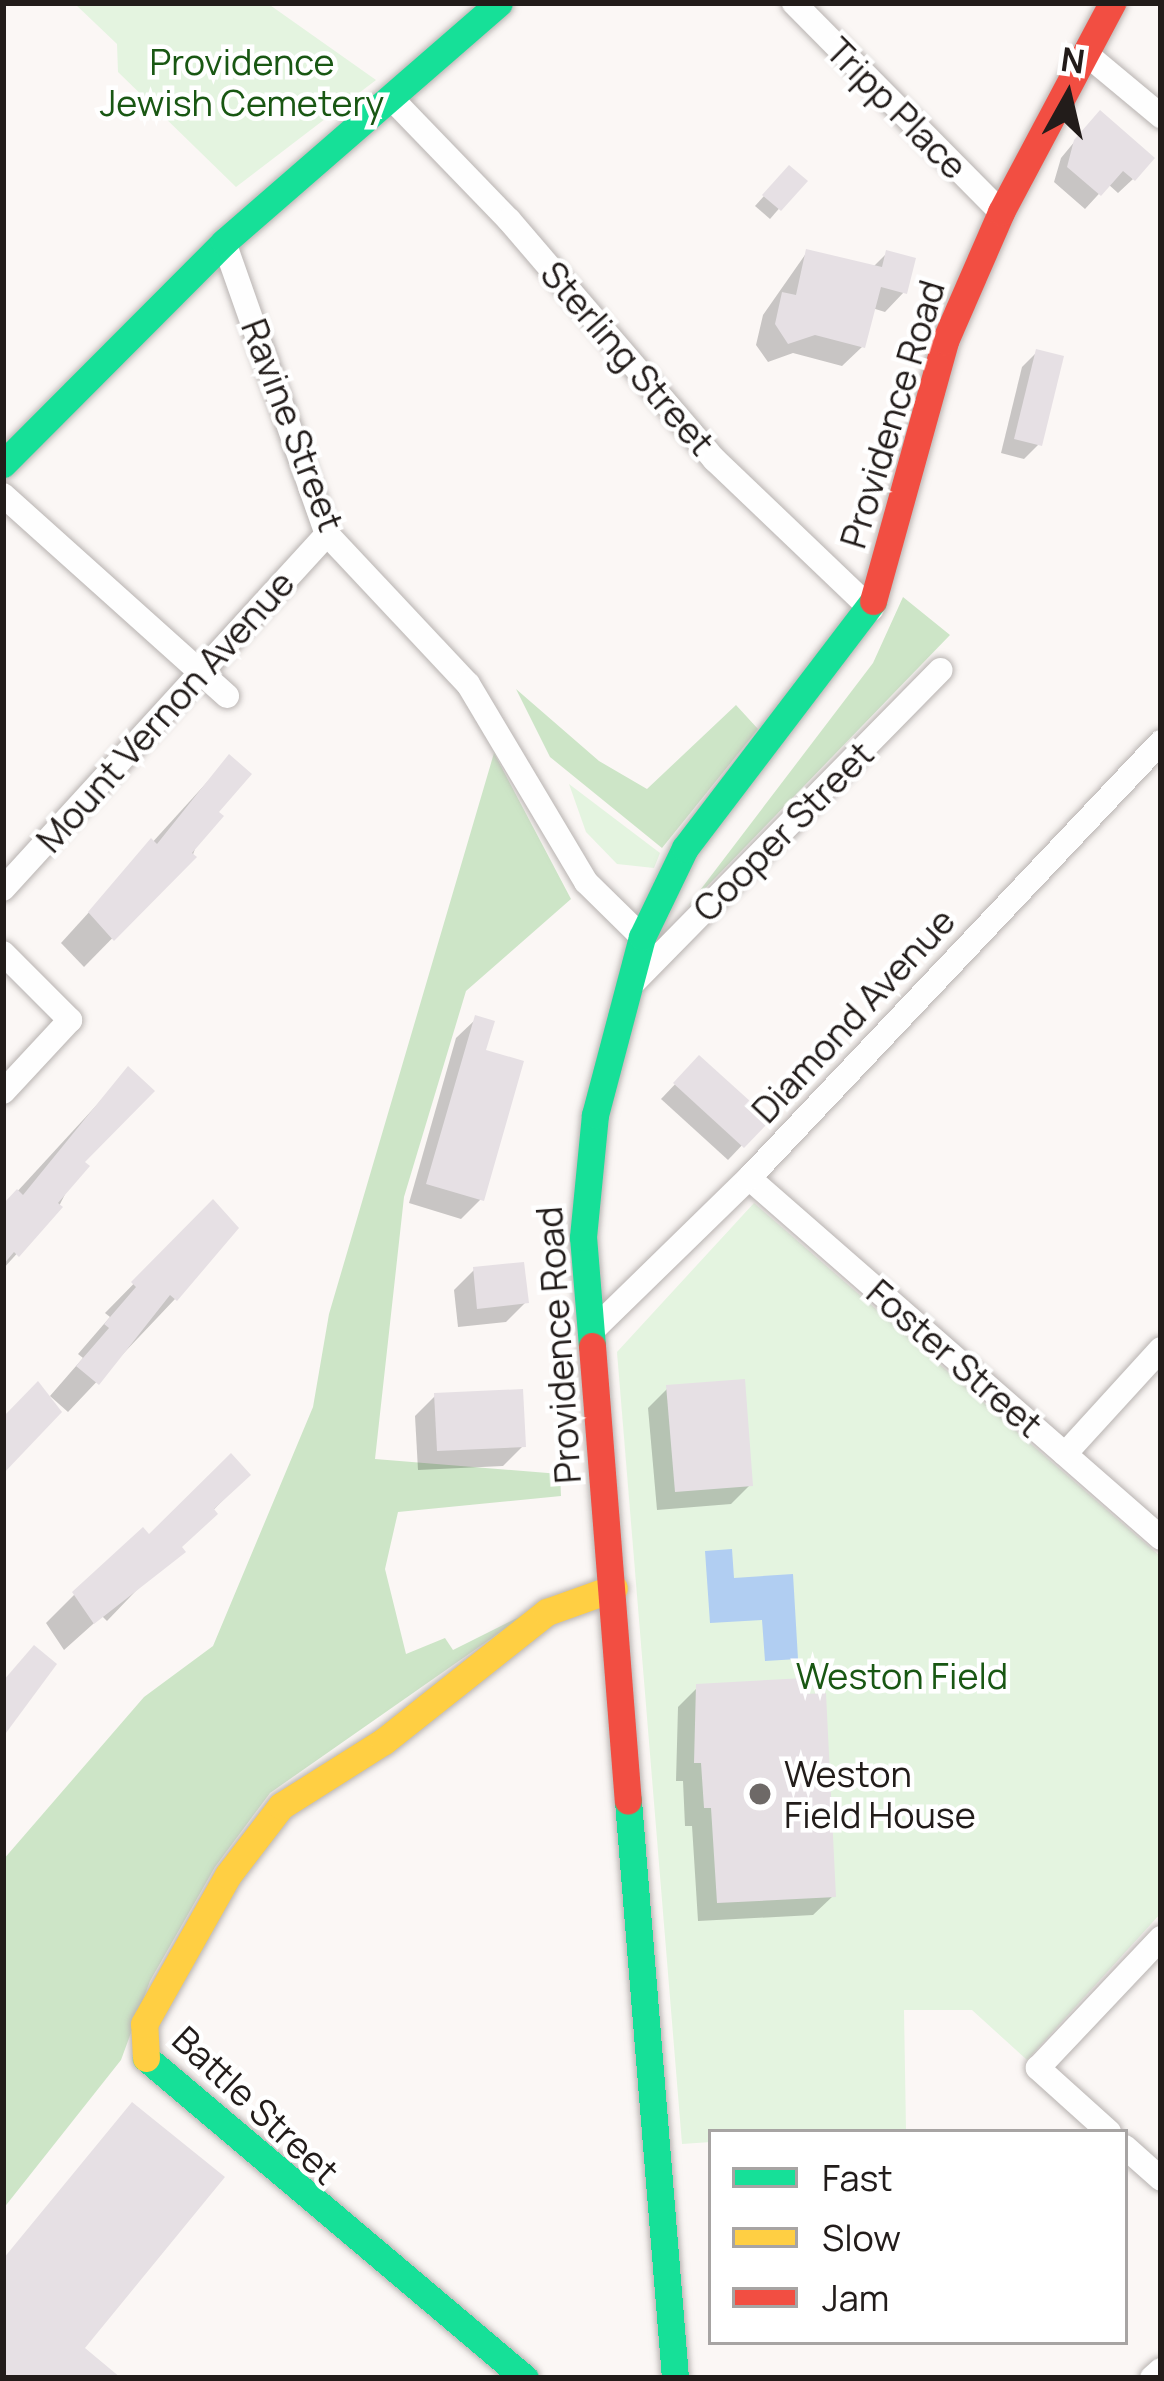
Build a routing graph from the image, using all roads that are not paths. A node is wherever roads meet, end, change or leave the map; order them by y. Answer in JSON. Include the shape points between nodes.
{"nodes":[{"id":1,"x":499,"y":3,"type":"edge"},
{"id":2,"x":794,"y":3,"type":"edge"},
{"id":3,"x":1112,"y":3,"type":"edge"},
{"id":4,"x":1085,"y":53,"type":"junction"},
{"id":5,"x":393,"y":100,"type":"junction"},
{"id":6,"x":1161,"y":116,"type":"edge"},
{"id":7,"x":1001,"y":212,"type":"junction"},
{"id":8,"x":224,"y":242,"type":"junction"},
{"id":9,"x":3,"y":464,"type":"edge"},
{"id":10,"x":3,"y":495,"type":"edge"},
{"id":11,"x":327,"y":534,"type":"junction"},
{"id":12,"x":871,"y":609,"type":"junction"},
{"id":13,"x":941,"y":670,"type":"dead end"},
{"id":14,"x":201,"y":671,"type":"junction"},
{"id":15,"x":226,"y":697,"type":"dead end"},
{"id":16,"x":1161,"y":742,"type":"edge"},
{"id":17,"x":3,"y":889,"type":"edge"},
{"id":18,"x":642,"y":938,"type":"junction"},
{"id":19,"x":3,"y":953,"type":"edge"},
{"id":20,"x":624,"y":992,"type":"junction"},
{"id":21,"x":3,"y":1093,"type":"edge"},
{"id":22,"x":749,"y":1178,"type":"junction"},
{"id":23,"x":592,"y":1332,"type":"junction"},
{"id":24,"x":1161,"y":1349,"type":"edge"},
{"id":25,"x":1064,"y":1454,"type":"junction"},
{"id":26,"x":1161,"y":1538,"type":"edge"},
{"id":27,"x":614,"y":1588,"type":"junction"},
{"id":28,"x":1161,"y":1938,"type":"edge"},
{"id":29,"x":1106,"y":2129,"type":"edge"},
{"id":30,"x":1128,"y":2149,"type":"edge"},
{"id":31,"x":1161,"y":2179,"type":"edge"},
{"id":32,"x":1161,"y":2370,"type":"edge"},
{"id":33,"x":525,"y":2378,"type":"edge"},
{"id":34,"x":675,"y":2378,"type":"edge"},
{"id":35,"x":1152,"y":2378,"type":"edge"}],
"edges":[{"from":1,"to":5,"type":"main road"},
{"from":2,"to":7,"type":"street","name":"Tripp Place"},
{"from":3,"to":4,"type":"main road","name":"Providence Road"},
{"from":4,"to":6,"type":"street"},
{"from":4,"to":7,"type":"main road","name":"Providence Road"},
{"from":5,"to":8,"type":"main road"},
{"from":5,"to":12,"type":"street","name":"Sterling Street","via":[[509,220],[715,460]]},
{"from":7,"to":12,"type":"main road","name":"Providence Road","via":[[945,341]]},
{"from":8,"to":9,"type":"main road"},
{"from":8,"to":11,"type":"street","name":"Ravine Street"},
{"from":10,"to":14,"type":"street"},
{"from":11,"to":14,"type":"street","name":"Mount Vernon Avenue"},
{"from":11,"to":18,"type":"street","name":"Ravine Street","via":[[468,684],[586,882]]},
{"from":12,"to":18,"type":"main road","name":"Providence Road","via":[[685,848]]},
{"from":13,"to":20,"type":"street","name":"Cooper Street"},
{"from":14,"to":15,"type":"street"},
{"from":14,"to":17,"type":"street","name":"Mount Vernon Avenue"},
{"from":16,"to":22,"type":"street","name":"Diamond Avenue"},
{"from":18,"to":20,"type":"main road","name":"Providence Road"},
{"from":19,"to":21,"type":"street","via":[[70,1020]]},
{"from":20,"to":23,"type":"main road","name":"Providence Road","via":[[581,1191]]},
{"from":22,"to":23,"type":"street","name":"Diamond Avenue"},
{"from":22,"to":25,"type":"street","name":"Foster Street"},
{"from":23,"to":27,"type":"main road","name":"Providence Road"},
{"from":24,"to":25,"type":"street"},
{"from":25,"to":26,"type":"street","name":"Foster Street"},
{"from":27,"to":33,"type":"main road","name":"Battle Street","via":[[547,1612],[384,1741],[280,1806],[228,1875],[144,2024],[142,2054]]},
{"from":27,"to":34,"type":"main road","name":"Providence Road"},
{"from":28,"to":29,"type":"street","via":[[1038,2068]]},
{"from":30,"to":31,"type":"street"},
{"from":32,"to":35,"type":"street"}]}
